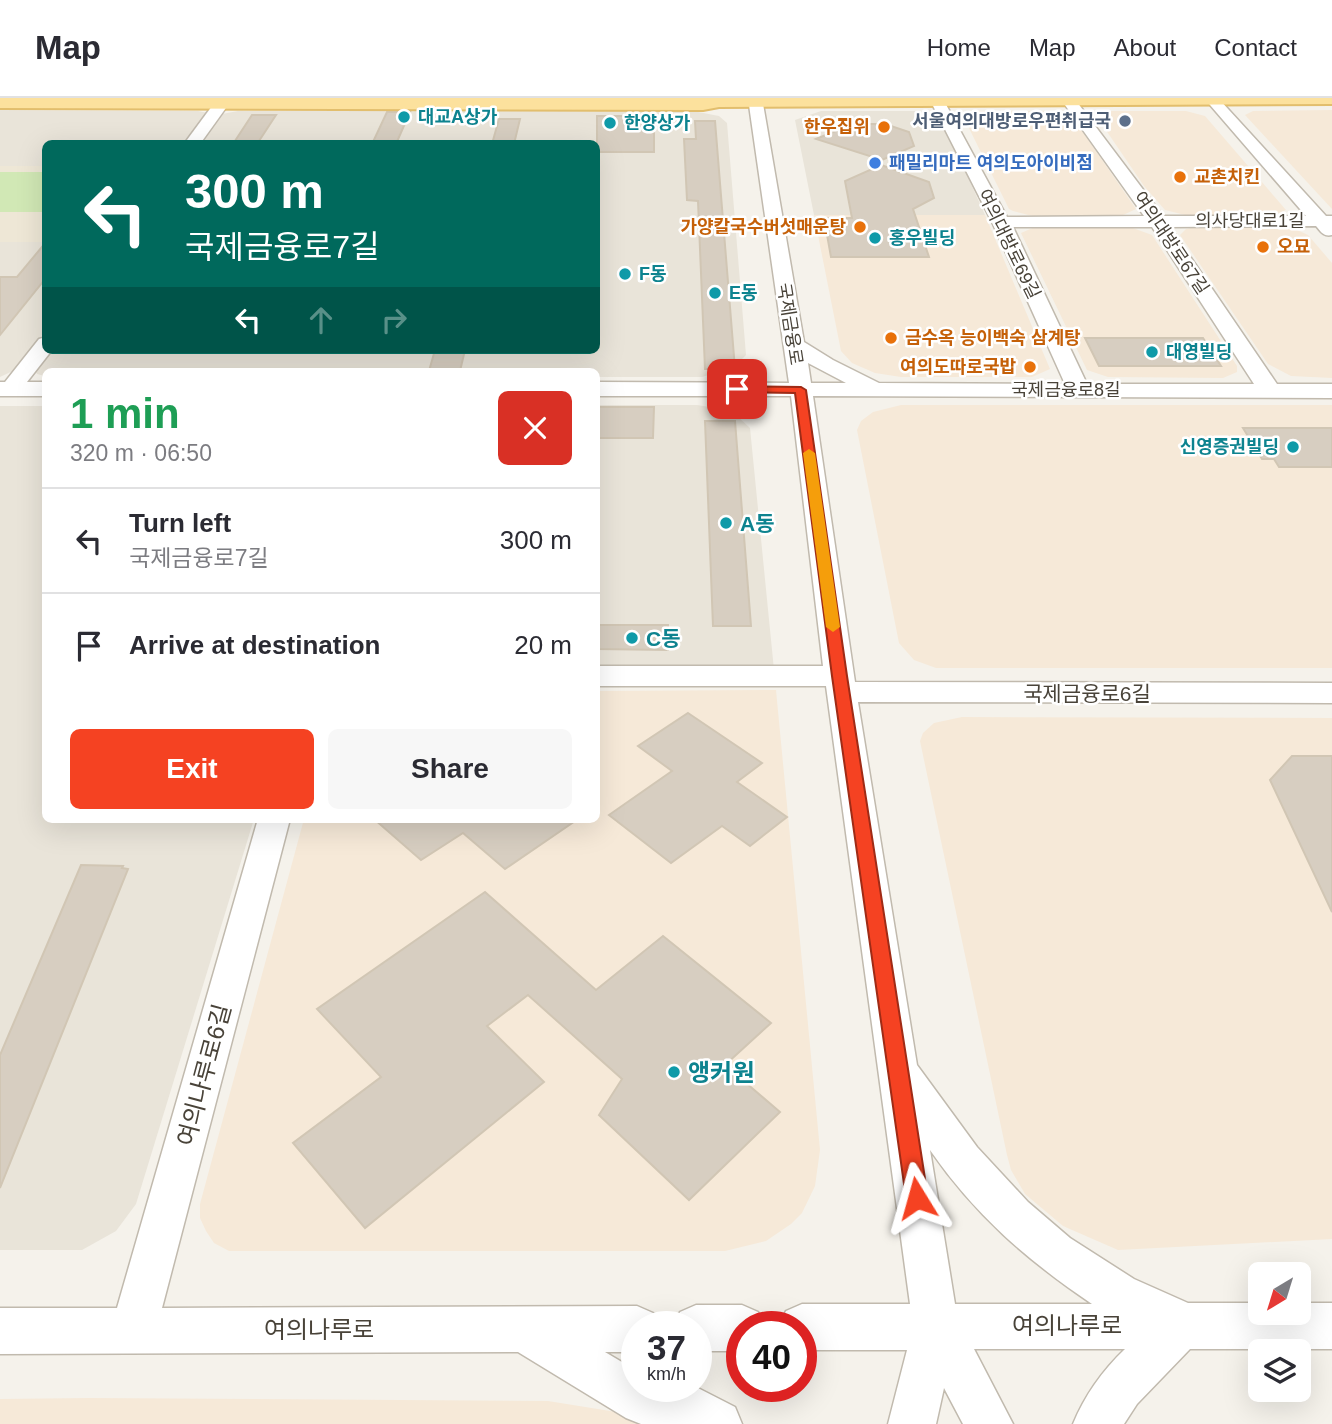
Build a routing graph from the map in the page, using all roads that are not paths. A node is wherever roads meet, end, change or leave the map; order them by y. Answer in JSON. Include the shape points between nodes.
{"nodes":[{"id":1,"x":878,"y":98,"type":"edge"},
{"id":2,"x":755,"y":99,"type":"edge"},
{"id":3,"x":818,"y":99,"type":"edge"},
{"id":4,"x":936,"y":99,"type":"edge"},
{"id":5,"x":1054,"y":99,"type":"edge"},
{"id":6,"x":1210,"y":99,"type":"edge"},
{"id":7,"x":1332,"y":99,"type":"edge"},
{"id":8,"x":707,"y":101,"type":"edge"},
{"id":9,"x":249,"y":102,"type":"junction"},
{"id":10,"x":0,"y":104,"type":"edge"},
{"id":11,"x":220,"y":105,"type":"junction"},
{"id":12,"x":759,"y":125,"type":"junction"},
{"id":13,"x":195,"y":140,"type":"edge"},
{"id":14,"x":1157,"y":221,"type":"junction"},
{"id":15,"x":1001,"y":222,"type":"junction"},
{"id":16,"x":1328,"y":226,"type":"edge"},
{"id":17,"x":794,"y":345,"type":"junction"},
{"id":18,"x":42,"y":347,"type":"edge"},
{"id":19,"x":716,"y":388,"type":"junction"},
{"id":20,"x":5,"y":389,"type":"edge"},
{"id":21,"x":600,"y":389,"type":"edge"},
{"id":22,"x":42,"y":390,"type":"edge"},
{"id":23,"x":881,"y":390,"type":"junction"},
{"id":24,"x":1079,"y":390,"type":"junction"},
{"id":25,"x":1270,"y":391,"type":"junction"},
{"id":26,"x":1332,"y":391,"type":"edge"},
{"id":27,"x":793,"y":411,"type":"junction"},
{"id":28,"x":600,"y":676,"type":"edge"},
{"id":29,"x":840,"y":684,"type":"junction"},
{"id":30,"x":1332,"y":693,"type":"edge"},
{"id":31,"x":273,"y":823,"type":"edge"},
{"id":32,"x":898,"y":1071,"type":"junction"},
{"id":33,"x":1182,"y":1324,"type":"junction"},
{"id":34,"x":936,"y":1326,"type":"junction"},
{"id":35,"x":1332,"y":1326,"type":"edge"},
{"id":36,"x":817,"y":1327,"type":"edge"},
{"id":37,"x":621,"y":1329,"type":"edge"},
{"id":38,"x":134,"y":1330,"type":"junction"},
{"id":39,"x":523,"y":1330,"type":"junction"},
{"id":40,"x":0,"y":1331,"type":"edge"},
{"id":41,"x":718,"y":1424,"type":"edge"},
{"id":42,"x":912,"y":1424,"type":"edge"},
{"id":43,"x":989,"y":1424,"type":"edge"},
{"id":44,"x":1097,"y":1424,"type":"edge"}],
"edges":[{"from":1,"to":3,"type":"main road"},
{"from":1,"to":4,"type":"main road"},
{"from":2,"to":3,"type":"main road"},
{"from":2,"to":8,"type":"main road"},
{"from":2,"to":12,"type":"street","name":"국제금융로"},
{"from":3,"to":12,"type":"main road","via":[[777,113]]},
{"from":4,"to":5,"type":"main road"},
{"from":4,"to":15,"type":"street","name":"여의대방로69길"},
{"from":5,"to":6,"type":"main road"},
{"from":5,"to":14,"type":"street","name":"여의대방로67길"},
{"from":6,"to":7,"type":"main road"},
{"from":6,"to":16,"type":"street"},
{"from":8,"to":9,"type":"main road"},
{"from":8,"to":12,"type":"main road"},
{"from":9,"to":10,"type":"main road"},
{"from":9,"to":11,"type":"main road"},
{"from":10,"to":11,"type":"main road"},
{"from":11,"to":13,"type":"street"},
{"from":12,"to":17,"type":"street","name":"국제금융로"},
{"from":14,"to":15,"type":"street","name":"의사당대로1길"},
{"from":14,"to":16,"type":"street","name":"의사당대로1길"},
{"from":14,"to":25,"type":"street","name":"여의대방로67길"},
{"from":15,"to":24,"type":"street","name":"여의대방로69길"},
{"from":17,"to":23,"type":"street","via":[[825,365]]},
{"from":17,"to":27,"type":"street","name":"국제금융로"},
{"from":18,"to":20,"type":"street"},
{"from":19,"to":21,"type":"street","name":"국제금융로8길"},
{"from":19,"to":27,"type":"street","name":"국제금융로8길"},
{"from":19,"to":27,"type":"street"},
{"from":20,"to":22,"type":"street"},
{"from":23,"to":24,"type":"street","name":"국제금융로8길"},
{"from":23,"to":27,"type":"street","name":"국제금융로8길"},
{"from":24,"to":25,"type":"street","name":"국제금융로8길"},
{"from":25,"to":26,"type":"street","name":"국제금융로8길"},
{"from":27,"to":29,"type":"street","name":"국제금융로"},
{"from":28,"to":29,"type":"street"},
{"from":29,"to":30,"type":"street","name":"국제금융로6길"},
{"from":29,"to":32,"type":"street","name":"국제금융로"},
{"from":31,"to":38,"type":"street","name":"여의나루로6길"},
{"from":32,"to":33,"type":"street","via":[[962,1161],[1013,1217],[1055,1253],[1118,1296]]},
{"from":32,"to":34,"type":"street","name":"국제금융로"},
{"from":33,"to":34,"type":"street","name":"여의나루로"},
{"from":33,"to":35,"type":"street","name":"여의나루로"},
{"from":33,"to":44,"type":"street","via":[[1120,1387]]},
{"from":34,"to":36,"type":"street","name":"여의나루로"},
{"from":34,"to":42,"type":"street","name":"국제금융로"},
{"from":34,"to":43,"type":"street","name":"국제금융로"},
{"from":37,"to":39,"type":"street","name":"여의나루로"},
{"from":38,"to":39,"type":"street","name":"여의나루로"},
{"from":38,"to":40,"type":"street","name":"여의나루로"},
{"from":39,"to":41,"type":"street","via":[[643,1401],[694,1410]]}]}
